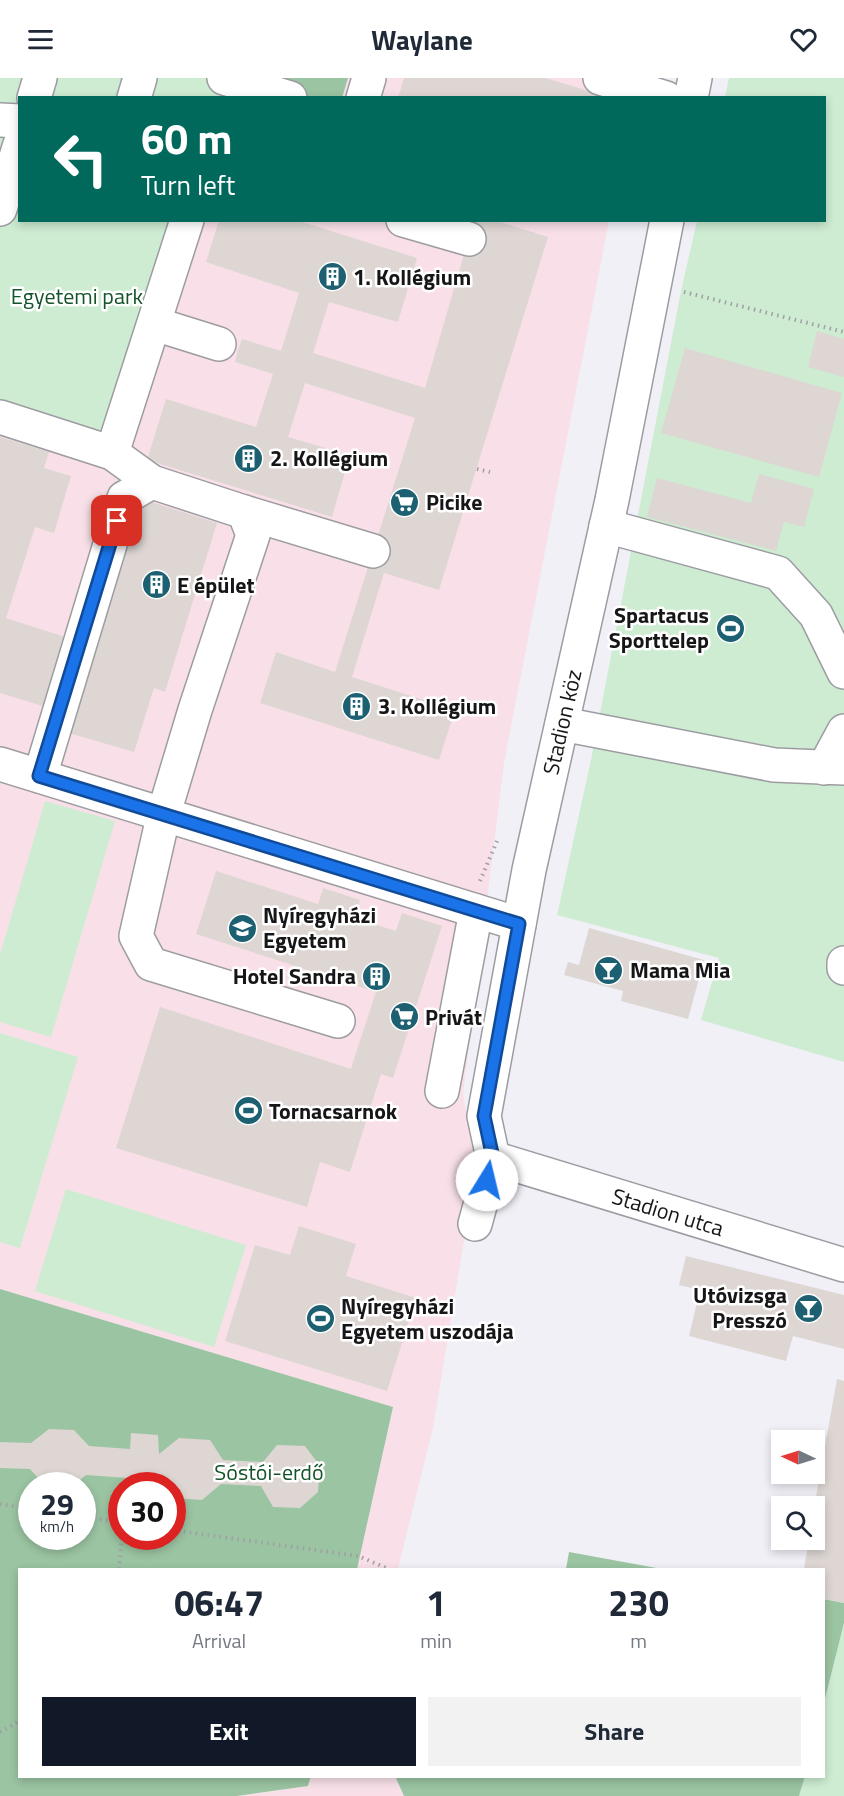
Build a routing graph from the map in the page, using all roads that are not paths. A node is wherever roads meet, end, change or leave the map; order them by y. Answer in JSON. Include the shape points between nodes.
{"nodes":[{"id":1,"x":40,"y":78,"type":"edge"},
{"id":2,"x":140,"y":78,"type":"edge"},
{"id":3,"x":369,"y":78,"type":"edge"},
{"id":4,"x":600,"y":78,"type":"edge"},
{"id":5,"x":695,"y":78,"type":"edge"},
{"id":6,"x":228,"y":83,"type":"edge"},
{"id":7,"x":35,"y":96,"type":"edge"},
{"id":8,"x":135,"y":96,"type":"edge"},
{"id":9,"x":282,"y":96,"type":"edge"},
{"id":10,"x":364,"y":96,"type":"edge"},
{"id":11,"x":659,"y":96,"type":"edge"},
{"id":12,"x":691,"y":96,"type":"edge"},
{"id":13,"x":0,"y":120,"type":"edge"},
{"id":14,"x":18,"y":121,"type":"edge"},
{"id":15,"x":18,"y":149,"type":"edge"},
{"id":16,"x":3,"y":184,"type":"edge"},
{"id":17,"x":186,"y":222,"type":"edge"},
{"id":18,"x":410,"y":222,"type":"edge"},
{"id":19,"x":667,"y":222,"type":"edge"},
{"id":20,"x":469,"y":239,"type":"dead end"},
{"id":21,"x":155,"y":324,"type":"junction"},
{"id":22,"x":219,"y":344,"type":"dead end"},
{"id":23,"x":0,"y":417,"type":"edge"},
{"id":24,"x":112,"y":453,"type":"junction"},
{"id":25,"x":152,"y":482,"type":"junction"},
{"id":26,"x":244,"y":512,"type":"junction"},
{"id":27,"x":606,"y":526,"type":"junction"},
{"id":28,"x":374,"y":551,"type":"dead end"},
{"id":29,"x":844,"y":672,"type":"edge"},
{"id":30,"x":562,"y":724,"type":"junction"},
{"id":31,"x":844,"y":731,"type":"edge"},
{"id":32,"x":0,"y":764,"type":"edge"},
{"id":33,"x":834,"y":768,"type":"edge"},
{"id":34,"x":39,"y":776,"type":"junction"},
{"id":35,"x":164,"y":813,"type":"junction"},
{"id":36,"x":472,"y":910,"type":"junction"},
{"id":37,"x":519,"y":924,"type":"junction"},
{"id":38,"x":338,"y":1021,"type":"dead end"},
{"id":39,"x":442,"y":1091,"type":"dead end"},
{"id":40,"x":493,"y":1158,"type":"junction"},
{"id":41,"x":475,"y":1224,"type":"dead end"},
{"id":42,"x":844,"y":1265,"type":"edge"}],
"edges":[{"from":1,"to":7,"type":"street"},
{"from":2,"to":8,"type":"street"},
{"from":3,"to":10,"type":"street"},
{"from":4,"to":11,"type":"street"},
{"from":5,"to":12,"type":"street"},
{"from":6,"to":9,"type":"street"},
{"from":13,"to":14,"type":"street"},
{"from":15,"to":16,"type":"street"},
{"from":17,"to":21,"type":"street"},
{"from":18,"to":20,"type":"street"},
{"from":19,"to":27,"type":"street","name":"Stadion köz"},
{"from":21,"to":22,"type":"street"},
{"from":21,"to":24,"type":"street"},
{"from":23,"to":24,"type":"street"},
{"from":24,"to":25,"type":"street"},
{"from":25,"to":26,"type":"street"},
{"from":25,"to":34,"type":"street","via":[[124,498]]},
{"from":26,"to":28,"type":"street"},
{"from":26,"to":35,"type":"street","via":[[253,535]]},
{"from":27,"to":29,"type":"street","via":[[778,573],[816,615]]},
{"from":27,"to":30,"type":"street","name":"Stadion köz"},
{"from":30,"to":33,"type":"street","via":[[774,765]]},
{"from":30,"to":37,"type":"street","name":"Stadion köz"},
{"from":31,"to":33,"type":"street"},
{"from":32,"to":34,"type":"street"},
{"from":34,"to":35,"type":"street"},
{"from":35,"to":36,"type":"street"},
{"from":35,"to":38,"type":"street","via":[[136,936],[151,963]]},
{"from":36,"to":37,"type":"street"},
{"from":36,"to":39,"type":"street"},
{"from":37,"to":40,"type":"street","name":"Stadion köz","via":[[484,1116]]},
{"from":40,"to":41,"type":"street","name":"Stadion köz"},
{"from":40,"to":42,"type":"street","name":"Stadion utca"}]}
